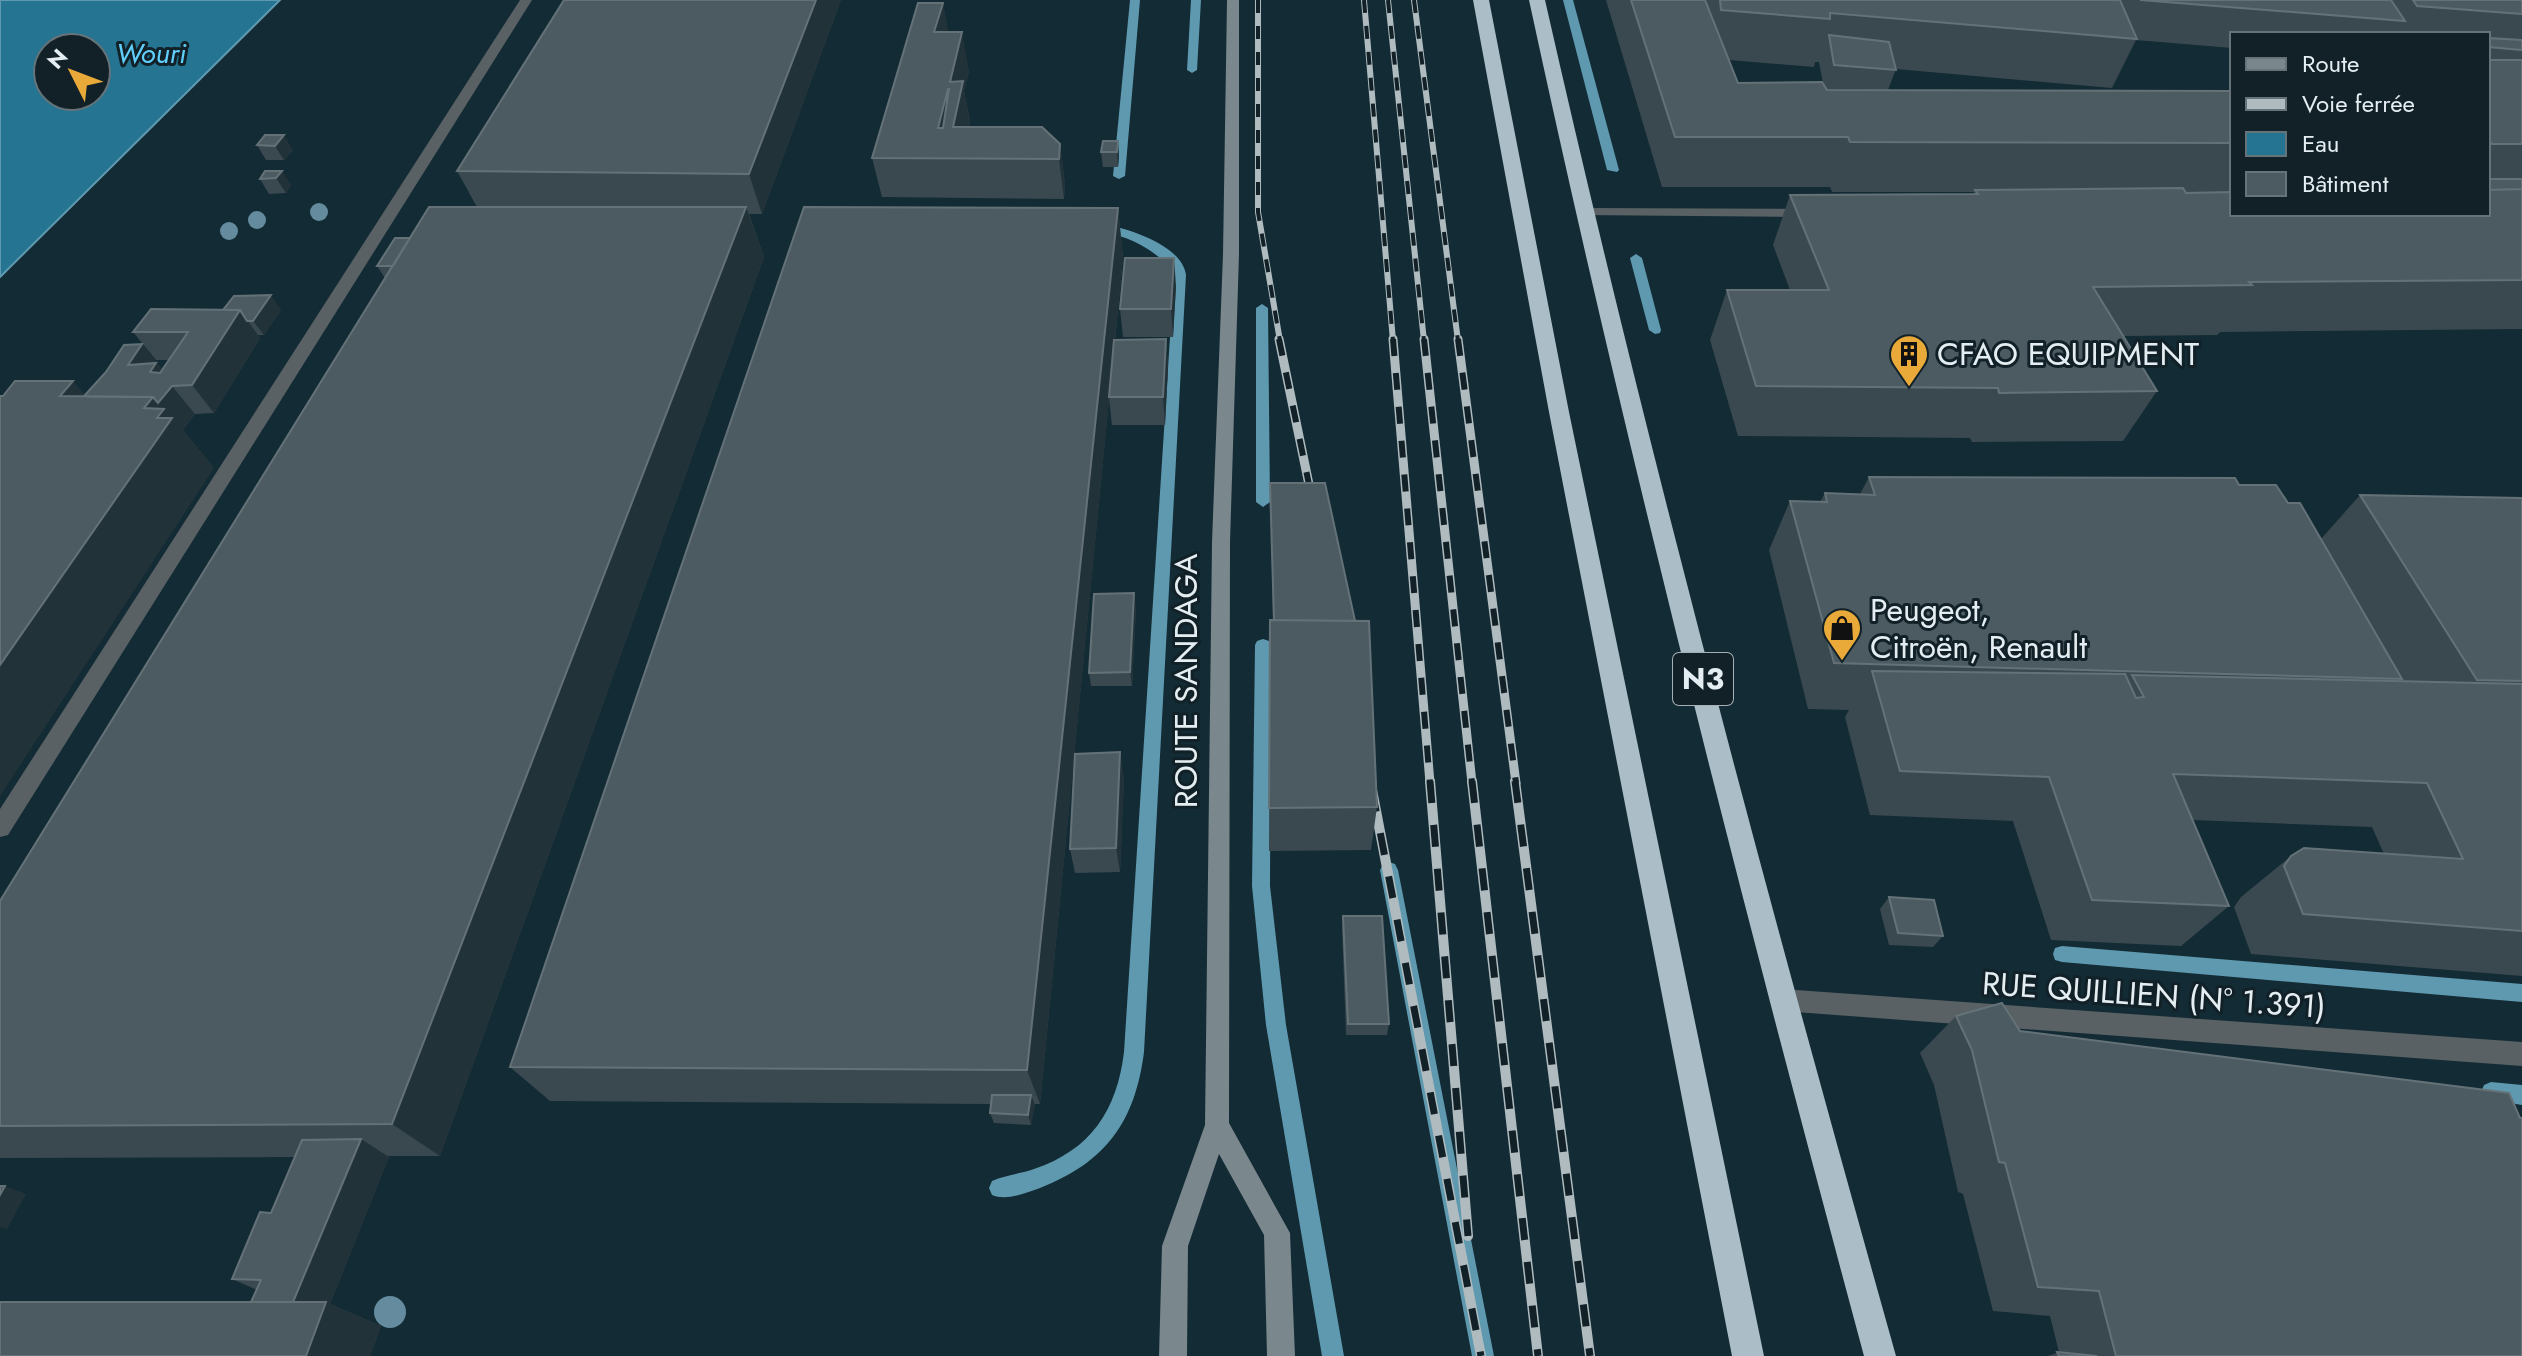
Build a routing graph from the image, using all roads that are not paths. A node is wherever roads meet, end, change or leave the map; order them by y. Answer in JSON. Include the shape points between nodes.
{"nodes":[{"id":1,"x":526,"y":0,"type":"edge"},
{"id":2,"x":1233,"y":0,"type":"edge"},
{"id":3,"x":1481,"y":0,"type":"edge"},
{"id":4,"x":1537,"y":0,"type":"edge"},
{"id":5,"x":1584,"y":212,"type":"junction"},
{"id":6,"x":1823,"y":213,"type":"edge"},
{"id":7,"x":0,"y":828,"type":"edge"},
{"id":8,"x":1782,"y":1000,"type":"junction"},
{"id":9,"x":2522,"y":1054,"type":"edge"},
{"id":10,"x":1217,"y":1125,"type":"junction"},
{"id":11,"x":1173,"y":1356,"type":"edge"},
{"id":12,"x":1281,"y":1356,"type":"edge"},
{"id":13,"x":1748,"y":1356,"type":"edge"},
{"id":14,"x":1880,"y":1356,"type":"edge"}],
"edges":[{"from":1,"to":7,"type":"street"},
{"from":2,"to":10,"type":"street","name":"ROUTE SANDAGA","via":[[1221,542]]},
{"from":3,"to":13,"type":"highway"},
{"from":4,"to":5,"type":"highway","number":"N3"},
{"from":5,"to":6,"type":"street"},
{"from":5,"to":8,"type":"highway","number":"N3"},
{"from":8,"to":9,"type":"street","name":"RUE QUILLIEN (N° 1.391)"},
{"from":8,"to":14,"type":"highway","number":"N3"},
{"from":10,"to":11,"type":"street","name":"ROUTE SANDAGA","via":[[1175,1246]]},
{"from":10,"to":12,"type":"street","via":[[1277,1233]]}]}
